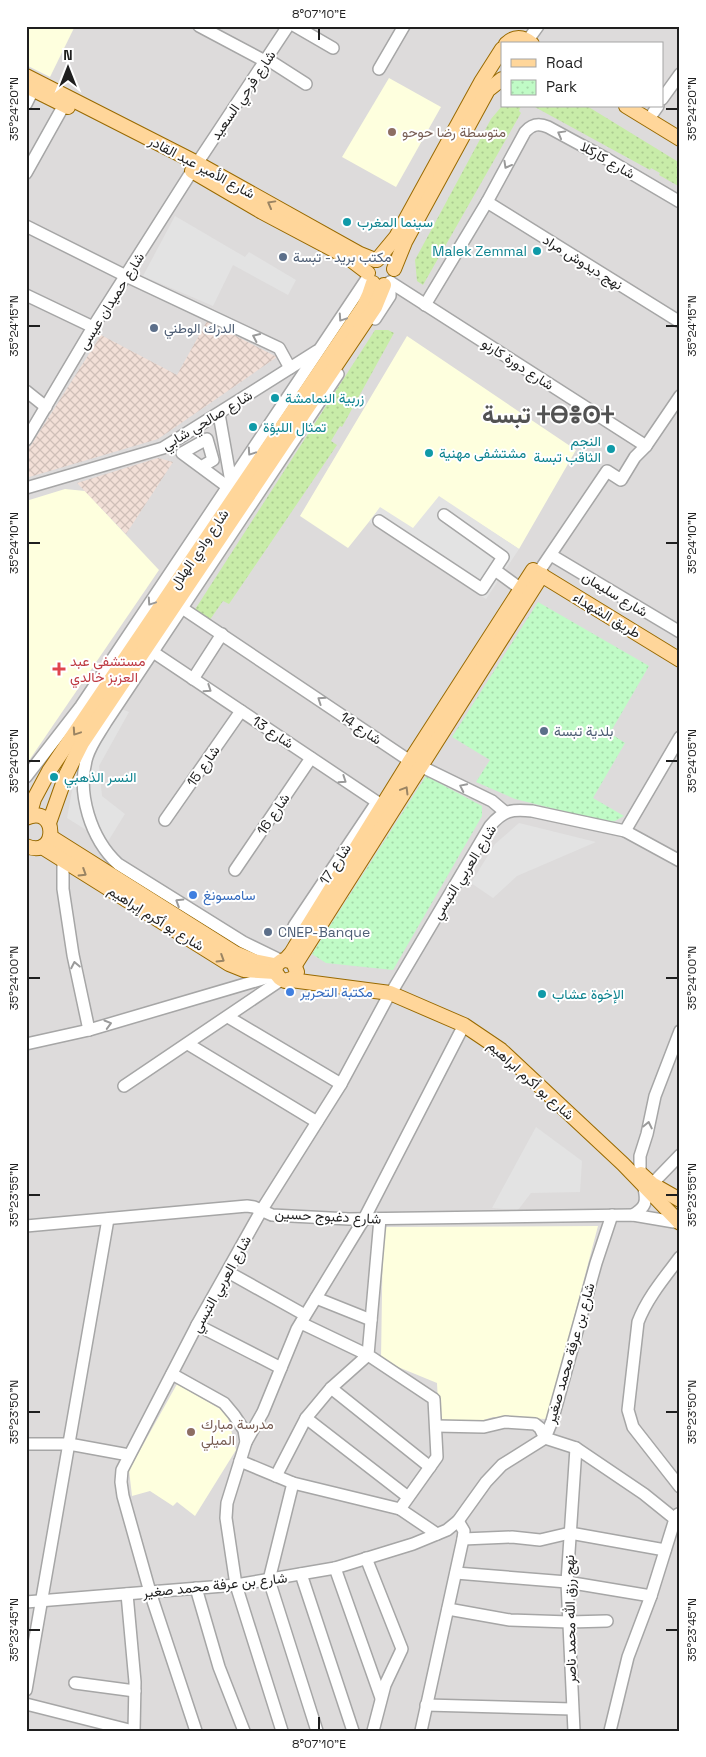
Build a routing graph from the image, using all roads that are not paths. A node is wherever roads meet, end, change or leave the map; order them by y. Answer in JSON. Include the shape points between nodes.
{"nodes":[{"id":1,"x":199,"y":26,"type":"edge"},
{"id":2,"x":288,"y":26,"type":"edge"},
{"id":3,"x":295,"y":26,"type":"edge"},
{"id":4,"x":404,"y":26,"type":"edge"},
{"id":5,"x":506,"y":26,"type":"edge"},
{"id":6,"x":514,"y":26,"type":"edge"},
{"id":7,"x":538,"y":26,"type":"edge"},
{"id":8,"x":527,"y":40,"type":"edge"},
{"id":9,"x":505,"y":42,"type":"edge"},
{"id":10,"x":509,"y":42,"type":"edge"},
{"id":11,"x":333,"y":48,"type":"dead end"},
{"id":12,"x":501,"y":51,"type":"edge"},
{"id":13,"x":266,"y":60,"type":"junction"},
{"id":14,"x":379,"y":69,"type":"dead end"},
{"id":15,"x":680,"y":74,"type":"edge"},
{"id":16,"x":26,"y":76,"type":"edge"},
{"id":17,"x":501,"y":80,"type":"edge"},
{"id":18,"x":306,"y":84,"type":"dead end"},
{"id":19,"x":28,"y":97,"type":"edge"},
{"id":20,"x":664,"y":97,"type":"edge"},
{"id":21,"x":64,"y":105,"type":"junction"},
{"id":22,"x":629,"y":108,"type":"edge"},
{"id":23,"x":650,"y":109,"type":"edge"},
{"id":24,"x":680,"y":130,"type":"edge"},
{"id":25,"x":680,"y":139,"type":"edge"},
{"id":26,"x":195,"y":167,"type":"junction"},
{"id":27,"x":26,"y":173,"type":"edge"},
{"id":28,"x":487,"y":202,"type":"junction"},
{"id":29,"x":680,"y":202,"type":"edge"},
{"id":30,"x":26,"y":226,"type":"edge"},
{"id":31,"x":376,"y":260,"type":"junction"},
{"id":32,"x":126,"y":276,"type":"junction"},
{"id":33,"x":379,"y":278,"type":"junction"},
{"id":34,"x":26,"y":295,"type":"edge"},
{"id":35,"x":425,"y":305,"type":"junction"},
{"id":36,"x":680,"y":322,"type":"edge"},
{"id":37,"x":93,"y":327,"type":"junction"},
{"id":38,"x":321,"y":348,"type":"junction"},
{"id":39,"x":290,"y":368,"type":"junction"},
{"id":40,"x":26,"y":390,"type":"edge"},
{"id":41,"x":680,"y":396,"type":"edge"},
{"id":42,"x":46,"y":407,"type":"junction"},
{"id":43,"x":219,"y":414,"type":"junction"},
{"id":44,"x":26,"y":440,"type":"edge"},
{"id":45,"x":646,"y":446,"type":"junction"},
{"id":46,"x":200,"y":467,"type":"dead end"},
{"id":47,"x":230,"y":484,"type":"junction"},
{"id":48,"x":26,"y":488,"type":"edge"},
{"id":49,"x":444,"y":515,"type":"dead end"},
{"id":50,"x":379,"y":521,"type":"dead end"},
{"id":51,"x":551,"y":555,"type":"junction"},
{"id":52,"x":495,"y":570,"type":"junction"},
{"id":53,"x":539,"y":571,"type":"junction"},
{"id":54,"x":522,"y":589,"type":"junction"},
{"id":55,"x":182,"y":608,"type":"junction"},
{"id":56,"x":680,"y":632,"type":"edge"},
{"id":57,"x":222,"y":634,"type":"junction"},
{"id":58,"x":153,"y":652,"type":"junction"},
{"id":59,"x":680,"y":660,"type":"edge"},
{"id":60,"x":193,"y":679,"type":"junction"},
{"id":61,"x":113,"y":711,"type":"junction"},
{"id":62,"x":241,"y":711,"type":"junction"},
{"id":63,"x":93,"y":725,"type":"junction"},
{"id":64,"x":680,"y":737,"type":"edge"},
{"id":65,"x":92,"y":745,"type":"junction"},
{"id":66,"x":311,"y":758,"type":"junction"},
{"id":67,"x":415,"y":763,"type":"junction"},
{"id":68,"x":26,"y":777,"type":"edge"},
{"id":69,"x":87,"y":806,"type":"joint"},
{"id":70,"x":384,"y":807,"type":"junction"},
{"id":71,"x":504,"y":812,"type":"junction"},
{"id":72,"x":28,"y":817,"type":"edge"},
{"id":73,"x":165,"y":820,"type":"dead end"},
{"id":74,"x":625,"y":831,"type":"junction"},
{"id":75,"x":47,"y":836,"type":"junction"},
{"id":76,"x":26,"y":846,"type":"edge"},
{"id":77,"x":64,"y":860,"type":"junction"},
{"id":78,"x":680,"y":860,"type":"edge"},
{"id":79,"x":235,"y":870,"type":"dead end"},
{"id":80,"x":294,"y":926,"type":"dead end"},
{"id":81,"x":285,"y":970,"type":"junction"},
{"id":82,"x":392,"y":990,"type":"junction"},
{"id":83,"x":228,"y":1017,"type":"junction"},
{"id":84,"x":464,"y":1025,"type":"junction"},
{"id":85,"x":89,"y":1030,"type":"junction"},
{"id":86,"x":680,"y":1031,"type":"edge"},
{"id":87,"x":26,"y":1044,"type":"edge"},
{"id":88,"x":188,"y":1044,"type":"junction"},
{"id":89,"x":341,"y":1084,"type":"junction"},
{"id":90,"x":124,"y":1086,"type":"dead end"},
{"id":91,"x":317,"y":1122,"type":"junction"},
{"id":92,"x":680,"y":1155,"type":"edge"},
{"id":93,"x":640,"y":1173,"type":"junction"},
{"id":94,"x":648,"y":1186,"type":"junction"},
{"id":95,"x":680,"y":1200,"type":"edge"},
{"id":96,"x":262,"y":1210,"type":"junction"},
{"id":97,"x":612,"y":1215,"type":"junction"},
{"id":98,"x":633,"y":1215,"type":"junction"},
{"id":99,"x":364,"y":1219,"type":"junction"},
{"id":100,"x":380,"y":1219,"type":"junction"},
{"id":101,"x":108,"y":1220,"type":"junction"},
{"id":102,"x":680,"y":1223,"type":"edge"},
{"id":103,"x":26,"y":1226,"type":"edge"},
{"id":104,"x":680,"y":1256,"type":"edge"},
{"id":105,"x":228,"y":1272,"type":"junction"},
{"id":106,"x":316,"y":1298,"type":"junction"},
{"id":107,"x":303,"y":1319,"type":"junction"},
{"id":108,"x":371,"y":1320,"type":"junction"},
{"id":109,"x":197,"y":1325,"type":"junction"},
{"id":110,"x":368,"y":1355,"type":"junction"},
{"id":111,"x":280,"y":1368,"type":"junction"},
{"id":112,"x":172,"y":1374,"type":"junction"},
{"id":113,"x":331,"y":1388,"type":"junction"},
{"id":114,"x":306,"y":1418,"type":"junction"},
{"id":115,"x":436,"y":1426,"type":"junction"},
{"id":116,"x":545,"y":1438,"type":"junction"},
{"id":117,"x":246,"y":1442,"type":"junction"},
{"id":118,"x":26,"y":1444,"type":"edge"},
{"id":119,"x":69,"y":1444,"type":"junction"},
{"id":120,"x":576,"y":1448,"type":"junction"},
{"id":121,"x":129,"y":1455,"type":"junction"},
{"id":122,"x":240,"y":1461,"type":"junction"},
{"id":123,"x":430,"y":1467,"type":"junction"},
{"id":124,"x":276,"y":1476,"type":"junction"},
{"id":125,"x":293,"y":1483,"type":"junction"},
{"id":126,"x":680,"y":1487,"type":"edge"},
{"id":127,"x":408,"y":1497,"type":"junction"},
{"id":128,"x":400,"y":1509,"type":"junction"},
{"id":129,"x":678,"y":1517,"type":"edge"},
{"id":130,"x":458,"y":1521,"type":"junction"},
{"id":131,"x":570,"y":1533,"type":"junction"},
{"id":132,"x":437,"y":1534,"type":"junction"},
{"id":133,"x":463,"y":1539,"type":"junction"},
{"id":134,"x":664,"y":1550,"type":"junction"},
{"id":135,"x":366,"y":1558,"type":"junction"},
{"id":136,"x":336,"y":1568,"type":"junction"},
{"id":137,"x":456,"y":1573,"type":"junction"},
{"id":138,"x":301,"y":1574,"type":"junction"},
{"id":139,"x":269,"y":1580,"type":"junction"},
{"id":140,"x":567,"y":1582,"type":"junction"},
{"id":141,"x":236,"y":1585,"type":"junction"},
{"id":142,"x":196,"y":1588,"type":"junction"},
{"id":143,"x":150,"y":1592,"type":"junction"},
{"id":144,"x":127,"y":1594,"type":"junction"},
{"id":145,"x":652,"y":1596,"type":"junction"},
{"id":146,"x":42,"y":1601,"type":"junction"},
{"id":147,"x":26,"y":1602,"type":"edge"},
{"id":148,"x":448,"y":1609,"type":"junction"},
{"id":149,"x":607,"y":1621,"type":"dead end"},
{"id":150,"x":569,"y":1622,"type":"junction"},
{"id":151,"x":75,"y":1683,"type":"dead end"},
{"id":152,"x":26,"y":1690,"type":"edge"},
{"id":153,"x":135,"y":1691,"type":"junction"},
{"id":154,"x":382,"y":1698,"type":"junction"},
{"id":155,"x":26,"y":1704,"type":"edge"},
{"id":156,"x":426,"y":1705,"type":"junction"},
{"id":157,"x":572,"y":1709,"type":"junction"},
{"id":158,"x":134,"y":1731,"type":"edge"},
{"id":159,"x":196,"y":1731,"type":"edge"},
{"id":160,"x":244,"y":1731,"type":"edge"},
{"id":161,"x":282,"y":1731,"type":"edge"},
{"id":162,"x":317,"y":1731,"type":"edge"},
{"id":163,"x":353,"y":1731,"type":"edge"},
{"id":164,"x":373,"y":1731,"type":"edge"},
{"id":165,"x":421,"y":1731,"type":"edge"},
{"id":166,"x":574,"y":1731,"type":"edge"},
{"id":167,"x":610,"y":1731,"type":"edge"}],
"edges":[{"from":1,"to":13,"type":"street"},
{"from":2,"to":13,"type":"street","name":"شارع فرحي السعيد"},
{"from":3,"to":11,"type":"street"},
{"from":4,"to":14,"type":"street"},
{"from":5,"to":9,"type":"main road"},
{"from":6,"to":8,"type":"main road"},
{"from":7,"to":8,"type":"street"},
{"from":8,"to":10,"type":"main road","via":[[514,38]]},
{"from":12,"to":31,"type":"main road","via":[[396,237]]},
{"from":13,"to":18,"type":"street"},
{"from":13,"to":26,"type":"street","name":"شارع فرحي السعيد"},
{"from":15,"to":20,"type":"street"},
{"from":16,"to":26,"type":"main road","name":"شارع الأمير عبد القادر"},
{"from":17,"to":33,"type":"main road","via":[[488,90],[405,242]]},
{"from":19,"to":21,"type":"main road","name":"شارع الأمير عبد القادر"},
{"from":21,"to":26,"type":"main road","name":"شارع الأمير عبد القادر"},
{"from":21,"to":27,"type":"street"},
{"from":22,"to":25,"type":"main road"},
{"from":23,"to":24,"type":"main road"},
{"from":31,"to":26,"type":"main road","name":"شارع الأمير عبد القادر","one_way":true},
{"from":26,"to":32,"type":"street","name":"شارع حميدان عيسى"},
{"from":26,"to":33,"type":"main road","name":"شارع الأمير عبد القادر","via":[[262,212],[347,257]]},
{"from":29,"to":28,"type":"street","name":"شارع كاركلا","one_way":true,"via":[[539,124],[525,132]]},
{"from":28,"to":35,"type":"street"},
{"from":28,"to":36,"type":"street","name":"نهج ديدوش مراد"},
{"from":30,"to":32,"type":"street"},
{"from":31,"to":33,"type":"main road","via":[[369,265]]},
{"from":31,"to":33,"type":"main road","name":"شارع الأمير عبد القادر","via":[[385,260],[392,265]]},
{"from":32,"to":37,"type":"street","name":"شارع حميدان عيسى"},
{"from":39,"to":32,"type":"street","one_way":true,"via":[[279,348]]},
{"from":33,"to":35,"type":"street","name":"شارع دورة كارنو"},
{"from":33,"to":38,"type":"street","name":"شارع وادي الهلال","one_way":true},
{"from":33,"to":55,"type":"street","name":"شارع وادي الهلال","via":[[390,296]]},
{"from":33,"to":63,"type":"main road","name":"شارع وادي الهلال","via":[[375,307]]},
{"from":33,"to":72,"type":"main road","name":"شارع وادي الهلال","one_way":true,"via":[[364,306],[49,771]]},
{"from":34,"to":37,"type":"street"},
{"from":35,"to":45,"type":"street","name":"شارع دورة كارنو"},
{"from":37,"to":42,"type":"street","name":"شارع حميدان عيسى"},
{"from":38,"to":39,"type":"street","name":"شارع صالحي شابي"},
{"from":38,"to":47,"type":"street","name":"شارع وادي الهلال","one_way":true},
{"from":39,"to":43,"type":"street","name":"شارع صالحي شابي"},
{"from":40,"to":42,"type":"street"},
{"from":41,"to":45,"type":"street"},
{"from":42,"to":44,"type":"street","name":"شارع حميدان عيسى"},
{"from":43,"to":47,"type":"street"},
{"from":43,"to":48,"type":"street","name":"شارع صالحي شابي","via":[[164,448]]},
{"from":45,"to":51,"type":"street","via":[[621,480],[607,471]]},
{"from":46,"to":47,"type":"street"},
{"from":47,"to":68,"type":"street","name":"شارع وادي الهلال","one_way":true,"via":[[81,706]]},
{"from":49,"to":52,"type":"street","via":[[503,557]]},
{"from":50,"to":52,"type":"street","via":[[482,589]]},
{"from":51,"to":53,"type":"street"},
{"from":51,"to":56,"type":"street","name":"شارع سليمان"},
{"from":52,"to":54,"type":"street"},
{"from":53,"to":54,"type":"main road"},
{"from":53,"to":59,"type":"main road","name":"طريق الشهداء"},
{"from":53,"to":67,"type":"main road"},
{"from":54,"to":67,"type":"main road"},
{"from":55,"to":57,"type":"street","name":"شارع 14"},
{"from":55,"to":58,"type":"street","name":"شارع وادي الهلال"},
{"from":57,"to":60,"type":"street"},
{"from":67,"to":57,"type":"street","name":"شارع 14","one_way":true},
{"from":58,"to":60,"type":"street","name":"شارع 13"},
{"from":58,"to":61,"type":"street","name":"شارع وادي الهلال"},
{"from":60,"to":62,"type":"street","name":"شارع 13","one_way":true},
{"from":61,"to":63,"type":"street","name":"شارع وادي الهلال"},
{"from":61,"to":65,"type":"street","name":"شارع وادي الهلال"},
{"from":62,"to":66,"type":"street","name":"شارع 13"},
{"from":62,"to":73,"type":"street","name":"شارع 15"},
{"from":63,"to":65,"type":"street","name":"شارع وادي الهلال"},
{"from":63,"to":75,"type":"main road","name":"شارع وادي الهلال","via":[[66,775]]},
{"from":64,"to":74,"type":"street"},
{"from":65,"to":69,"type":"street","name":"شارع وادي الهلال","via":[[84,774]]},
{"from":66,"to":70,"type":"street","name":"شارع 13","one_way":true},
{"from":66,"to":79,"type":"street","name":"شارع 16"},
{"from":67,"to":70,"type":"main road"},
{"from":71,"to":67,"type":"street","name":"شارع 14","one_way":true,"via":[[492,801]]},
{"from":81,"to":69,"type":"street","name":"شارع بو أكرم إبراهيم","one_way":true,"via":[[118,864],[98,840]]},
{"from":70,"to":80,"type":"street","name":"شارع 17"},
{"from":70,"to":81,"type":"main road"},
{"from":71,"to":74,"type":"street","name":"شارع العربي التبسي","via":[[532,810]]},
{"from":71,"to":82,"type":"street","name":"شارع العربي التبسي","via":[[490,826]]},
{"from":72,"to":75,"type":"main road","via":[[40,816]]},
{"from":74,"to":78,"type":"street","name":"شارع العربي التبسي"},
{"from":75,"to":76,"type":"main road","via":[[31,848]]},
{"from":75,"to":77,"type":"main road","name":"شارع بو أكرم إبراهيم"},
{"from":75,"to":81,"type":"main road","name":"شارع بو أكرم إبراهيم","via":[[235,953]]},
{"from":77,"to":81,"type":"main road","name":"شارع بو أكرم إبراهيم","one_way":true,"via":[[230,964],[244,970]]},
{"from":85,"to":77,"type":"street","one_way":true,"via":[[63,889]]},
{"from":81,"to":82,"type":"main road","name":"شارع بو أكرم ابراهيم"},
{"from":81,"to":83,"type":"street"},
{"from":85,"to":81,"type":"street","one_way":true},
{"from":82,"to":84,"type":"main road","name":"شارع بو أكرم ابراهيم"},
{"from":82,"to":89,"type":"street","name":"شارع العربي التبسي"},
{"from":82,"to":93,"type":"main road","name":"شارع بو أكرم ابراهيم","via":[[466,1019],[487,1032]]},
{"from":83,"to":88,"type":"street"},
{"from":83,"to":89,"type":"street"},
{"from":84,"to":94,"type":"main road","name":"شارع بو أكرم ابراهيم","via":[[501,1050]]},
{"from":84,"to":99,"type":"street"},
{"from":85,"to":87,"type":"street"},
{"from":93,"to":86,"type":"street","one_way":true,"via":[[640,1156],[655,1096]]},
{"from":88,"to":90,"type":"street"},
{"from":88,"to":91,"type":"street"},
{"from":89,"to":91,"type":"street","name":"شارع العربي التبسي"},
{"from":91,"to":96,"type":"street","name":"شارع العربي التبسي"},
{"from":92,"to":94,"type":"street"},
{"from":93,"to":94,"type":"main road","name":"شارع بو أكرم ابراهيم"},
{"from":94,"to":95,"type":"main road","name":"شارع بو أكرم ابراهيم"},
{"from":94,"to":98,"type":"street","via":[[641,1210]]},
{"from":94,"to":102,"type":"main road","name":"شارع بو أكرم ابراهيم"},
{"from":96,"to":99,"type":"street","name":"شارع دغبوج حسين","via":[[272,1215]]},
{"from":96,"to":101,"type":"street","name":"شارع دغبوج حسين","via":[[247,1206]]},
{"from":96,"to":105,"type":"street","name":"شارع العربي التبسي"},
{"from":97,"to":98,"type":"street","name":"شارع دغبوج حسين"},
{"from":97,"to":100,"type":"street","name":"شارع دغبوج حسين"},
{"from":97,"to":116,"type":"street","name":"شارع بن عرفة محمد صغير"},
{"from":98,"to":102,"type":"street","name":"شارع دغبوج حسين"},
{"from":99,"to":100,"type":"street","name":"شارع دغبوج حسين"},
{"from":99,"to":106,"type":"street"},
{"from":100,"to":108,"type":"street"},
{"from":101,"to":103,"type":"street","name":"شارع دغبوج حسين"},
{"from":101,"to":119,"type":"street"},
{"from":104,"to":126,"type":"street","via":[[642,1310],[628,1410],[632,1426]]},
{"from":105,"to":107,"type":"street"},
{"from":105,"to":109,"type":"street","name":"شارع العربي التبسي"},
{"from":106,"to":107,"type":"street"},
{"from":106,"to":108,"type":"street"},
{"from":107,"to":110,"type":"street"},
{"from":107,"to":111,"type":"street"},
{"from":108,"to":110,"type":"street"},
{"from":109,"to":111,"type":"street"},
{"from":109,"to":112,"type":"street","name":"شارع العربي التبسي"},
{"from":110,"to":113,"type":"street"},
{"from":110,"to":115,"type":"street","via":[[434,1399]]},
{"from":111,"to":117,"type":"street","via":[[263,1412]]},
{"from":112,"to":117,"type":"street","via":[[224,1403],[244,1430]]},
{"from":112,"to":121,"type":"street","name":"شارع العربي التبسي"},
{"from":113,"to":114,"type":"street"},
{"from":113,"to":123,"type":"street"},
{"from":114,"to":124,"type":"street"},
{"from":114,"to":127,"type":"street"},
{"from":115,"to":116,"type":"street","via":[[484,1427],[505,1422],[535,1424]]},
{"from":115,"to":123,"type":"street","via":[[437,1457]]},
{"from":116,"to":120,"type":"street"},
{"from":116,"to":130,"type":"street","name":"شارع بن عرفة محمد صغير","via":[[502,1465]]},
{"from":117,"to":122,"type":"street"},
{"from":118,"to":119,"type":"street"},
{"from":119,"to":121,"type":"street"},
{"from":119,"to":146,"type":"street"},
{"from":120,"to":129,"type":"street"},
{"from":120,"to":131,"type":"street","name":"نهج رزق الله محمد ناصر"},
{"from":121,"to":143,"type":"street","name":"شارع العربي التبسي","via":[[122,1470],[123,1496]]},
{"from":122,"to":124,"type":"street"},
{"from":122,"to":141,"type":"street","via":[[227,1503],[226,1518]]},
{"from":123,"to":127,"type":"street"},
{"from":124,"to":125,"type":"street"},
{"from":125,"to":128,"type":"street"},
{"from":125,"to":139,"type":"street"},
{"from":127,"to":128,"type":"street"},
{"from":128,"to":132,"type":"street"},
{"from":129,"to":134,"type":"street"},
{"from":130,"to":132,"type":"street","name":"شارع بن عرفة محمد صغير"},
{"from":130,"to":133,"type":"street","via":[[464,1531]]},
{"from":131,"to":133,"type":"street","via":[[540,1540],[512,1537]]},
{"from":131,"to":134,"type":"street"},
{"from":131,"to":140,"type":"street","name":"نهج رزق الله محمد ناصر"},
{"from":132,"to":135,"type":"street","name":"شارع بن عرفة محمد صغير"},
{"from":133,"to":137,"type":"street"},
{"from":134,"to":145,"type":"street"},
{"from":135,"to":136,"type":"street","name":"شارع بن عرفة محمد صغير"},
{"from":135,"to":154,"type":"street","via":[[402,1649]]},
{"from":136,"to":138,"type":"street","name":"شارع بن عرفة محمد صغير"},
{"from":136,"to":154,"type":"street"},
{"from":137,"to":140,"type":"street"},
{"from":137,"to":148,"type":"street"},
{"from":138,"to":139,"type":"street","name":"شارع بن عرفة محمد صغير"},
{"from":138,"to":163,"type":"street"},
{"from":139,"to":141,"type":"street","name":"شارع بن عرفة محمد صغير"},
{"from":139,"to":162,"type":"street"},
{"from":140,"to":145,"type":"street"},
{"from":140,"to":150,"type":"street","name":"نهج رزق الله محمد ناصر"},
{"from":141,"to":142,"type":"street","name":"شارع بن عرفة محمد صغير"},
{"from":141,"to":161,"type":"street"},
{"from":142,"to":143,"type":"street","name":"شارع بن عرفة محمد صغير"},
{"from":142,"to":160,"type":"street","via":[[218,1667]]},
{"from":143,"to":144,"type":"street","name":"شارع بن عرفة محمد صغير"},
{"from":143,"to":159,"type":"street","name":"شارع العربي التبسي"},
{"from":144,"to":146,"type":"street","name":"شارع بن عرفة محمد صغير"},
{"from":144,"to":153,"type":"street"},
{"from":145,"to":167,"type":"street","via":[[628,1657]]},
{"from":146,"to":147,"type":"street","name":"شارع بن عرفة محمد صغير"},
{"from":146,"to":152,"type":"street"},
{"from":148,"to":150,"type":"street","via":[[510,1620]]},
{"from":148,"to":156,"type":"street"},
{"from":149,"to":150,"type":"street"},
{"from":150,"to":157,"type":"street","name":"نهج رزق الله محمد ناصر"},
{"from":151,"to":153,"type":"street"},
{"from":153,"to":158,"type":"street"},
{"from":154,"to":164,"type":"street"},
{"from":155,"to":158,"type":"street"},
{"from":156,"to":157,"type":"street"},
{"from":156,"to":165,"type":"street"},
{"from":157,"to":166,"type":"street","name":"نهج رزق الله محمد ناصر"}]}
